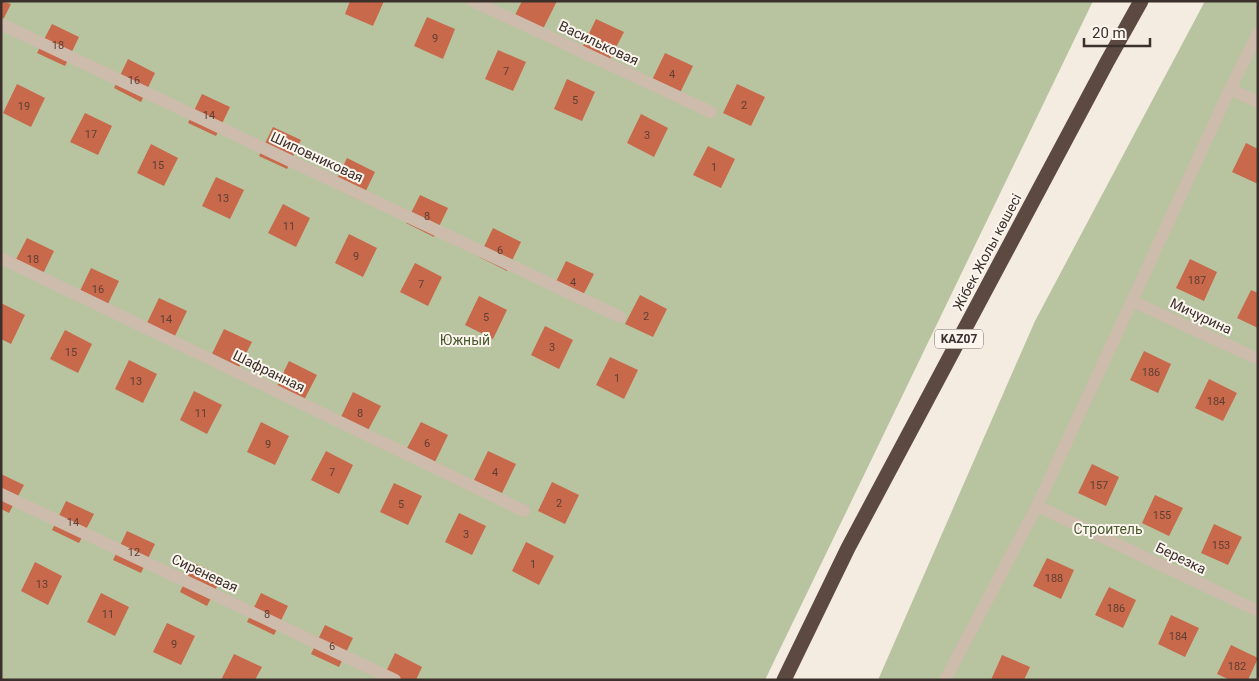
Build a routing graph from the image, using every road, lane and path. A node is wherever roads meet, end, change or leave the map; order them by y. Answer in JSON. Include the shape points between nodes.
{"nodes":[{"id":1,"x":473,"y":1,"type":"edge"},
{"id":2,"x":1141,"y":1,"type":"edge"},
{"id":3,"x":1,"y":24,"type":"edge"},
{"id":4,"x":1258,"y":33,"type":"edge"},
{"id":5,"x":1230,"y":89,"type":"junction"},
{"id":6,"x":1258,"y":102,"type":"edge"},
{"id":7,"x":711,"y":112,"type":"dead end"},
{"id":8,"x":1,"y":258,"type":"edge"},
{"id":9,"x":1132,"y":301,"type":"junction"},
{"id":10,"x":620,"y":317,"type":"dead end"},
{"id":11,"x":1258,"y":359,"type":"edge"},
{"id":12,"x":1,"y":494,"type":"edge"},
{"id":13,"x":1037,"y":506,"type":"junction"},
{"id":14,"x":524,"y":511,"type":"dead end"},
{"id":15,"x":1258,"y":611,"type":"edge"},
{"id":16,"x":396,"y":680,"type":"edge"},
{"id":17,"x":784,"y":680,"type":"edge"},
{"id":18,"x":946,"y":680,"type":"edge"}],
"edges":[{"from":1,"to":7,"type":"street","name":"Васильковая"},
{"from":2,"to":17,"type":"highway","name":"Жібек Жолы көшесі","number":"KAZ07","via":[[848,548]]},
{"from":3,"to":10,"type":"street","name":"Шиповниковая"},
{"from":4,"to":5,"type":"street"},
{"from":5,"to":6,"type":"street"},
{"from":5,"to":9,"type":"street"},
{"from":8,"to":14,"type":"street","name":"Шафранная"},
{"from":9,"to":11,"type":"street","name":"Мичурина"},
{"from":9,"to":13,"type":"street"},
{"from":12,"to":16,"type":"street","name":"Сиреневая"},
{"from":13,"to":15,"type":"street","name":"Березка"},
{"from":13,"to":18,"type":"street"}]}
